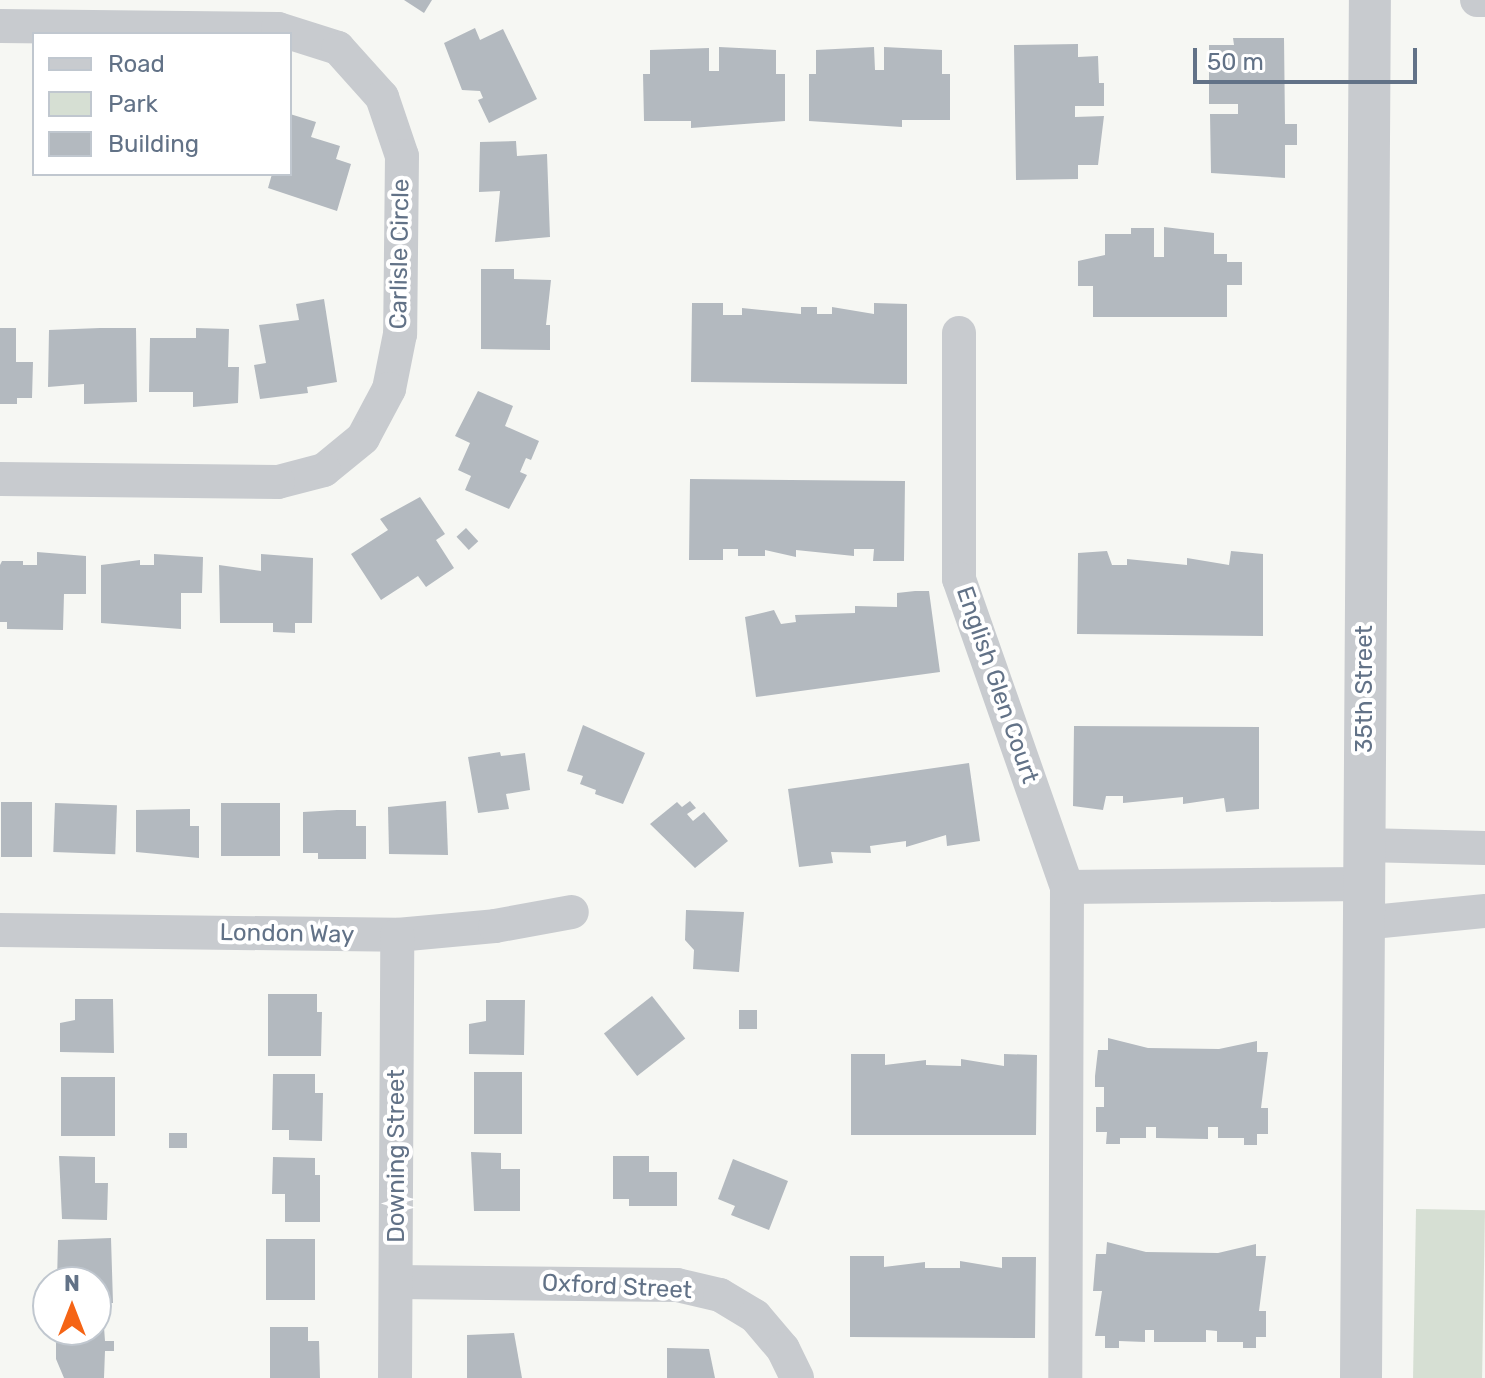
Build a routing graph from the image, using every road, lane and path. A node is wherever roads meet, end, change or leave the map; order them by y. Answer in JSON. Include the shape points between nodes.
{"nodes":[{"id":1,"x":1370,"y":0,"type":"edge"},
{"id":2,"x":1477,"y":0,"type":"edge"},
{"id":3,"x":1485,"y":0,"type":"edge"},
{"id":4,"x":0,"y":26,"type":"edge"},
{"id":5,"x":287,"y":32,"type":"edge"},
{"id":6,"x":292,"y":33,"type":"edge"},
{"id":7,"x":959,"y":333,"type":"dead end"},
{"id":8,"x":0,"y":479,"type":"edge"},
{"id":9,"x":1485,"y":848,"type":"edge"},
{"id":10,"x":1363,"y":884,"type":"junction"},
{"id":11,"x":1067,"y":887,"type":"junction"},
{"id":12,"x":1485,"y":911,"type":"edge"},
{"id":13,"x":572,"y":912,"type":"dead end"},
{"id":14,"x":0,"y":930,"type":"edge"},
{"id":15,"x":397,"y":935,"type":"junction"},
{"id":16,"x":396,"y":1282,"type":"junction"},
{"id":17,"x":395,"y":1378,"type":"edge"},
{"id":18,"x":797,"y":1378,"type":"edge"},
{"id":19,"x":1065,"y":1378,"type":"edge"},
{"id":20,"x":1361,"y":1378,"type":"edge"}],
"edges":[{"from":1,"to":10,"type":"street","name":"35th Street"},
{"from":2,"to":3,"type":"street"},
{"from":4,"to":5,"type":"street","name":"Carlisle Circle"},
{"from":6,"to":8,"type":"street","name":"Carlisle Circle","via":[[338,48],[382,97],[402,156],[400,334],[389,389],[363,438],[333,462],[278,482]]},
{"from":7,"to":11,"type":"street","name":"English Glen Court","via":[[959,579]]},
{"from":9,"to":10,"type":"street"},
{"from":10,"to":11,"type":"street"},
{"from":10,"to":12,"type":"street"},
{"from":10,"to":20,"type":"street","name":"35th Street"},
{"from":11,"to":19,"type":"street","name":"English Glen Court"},
{"from":13,"to":15,"type":"street","name":"London Way"},
{"from":14,"to":15,"type":"street","name":"London Way"},
{"from":15,"to":16,"type":"street","name":"Downing Street"},
{"from":16,"to":17,"type":"street","name":"Downing Street"},
{"from":16,"to":18,"type":"street","name":"Oxford Street","via":[[677,1285],[720,1295],[755,1316],[783,1349]]}]}
